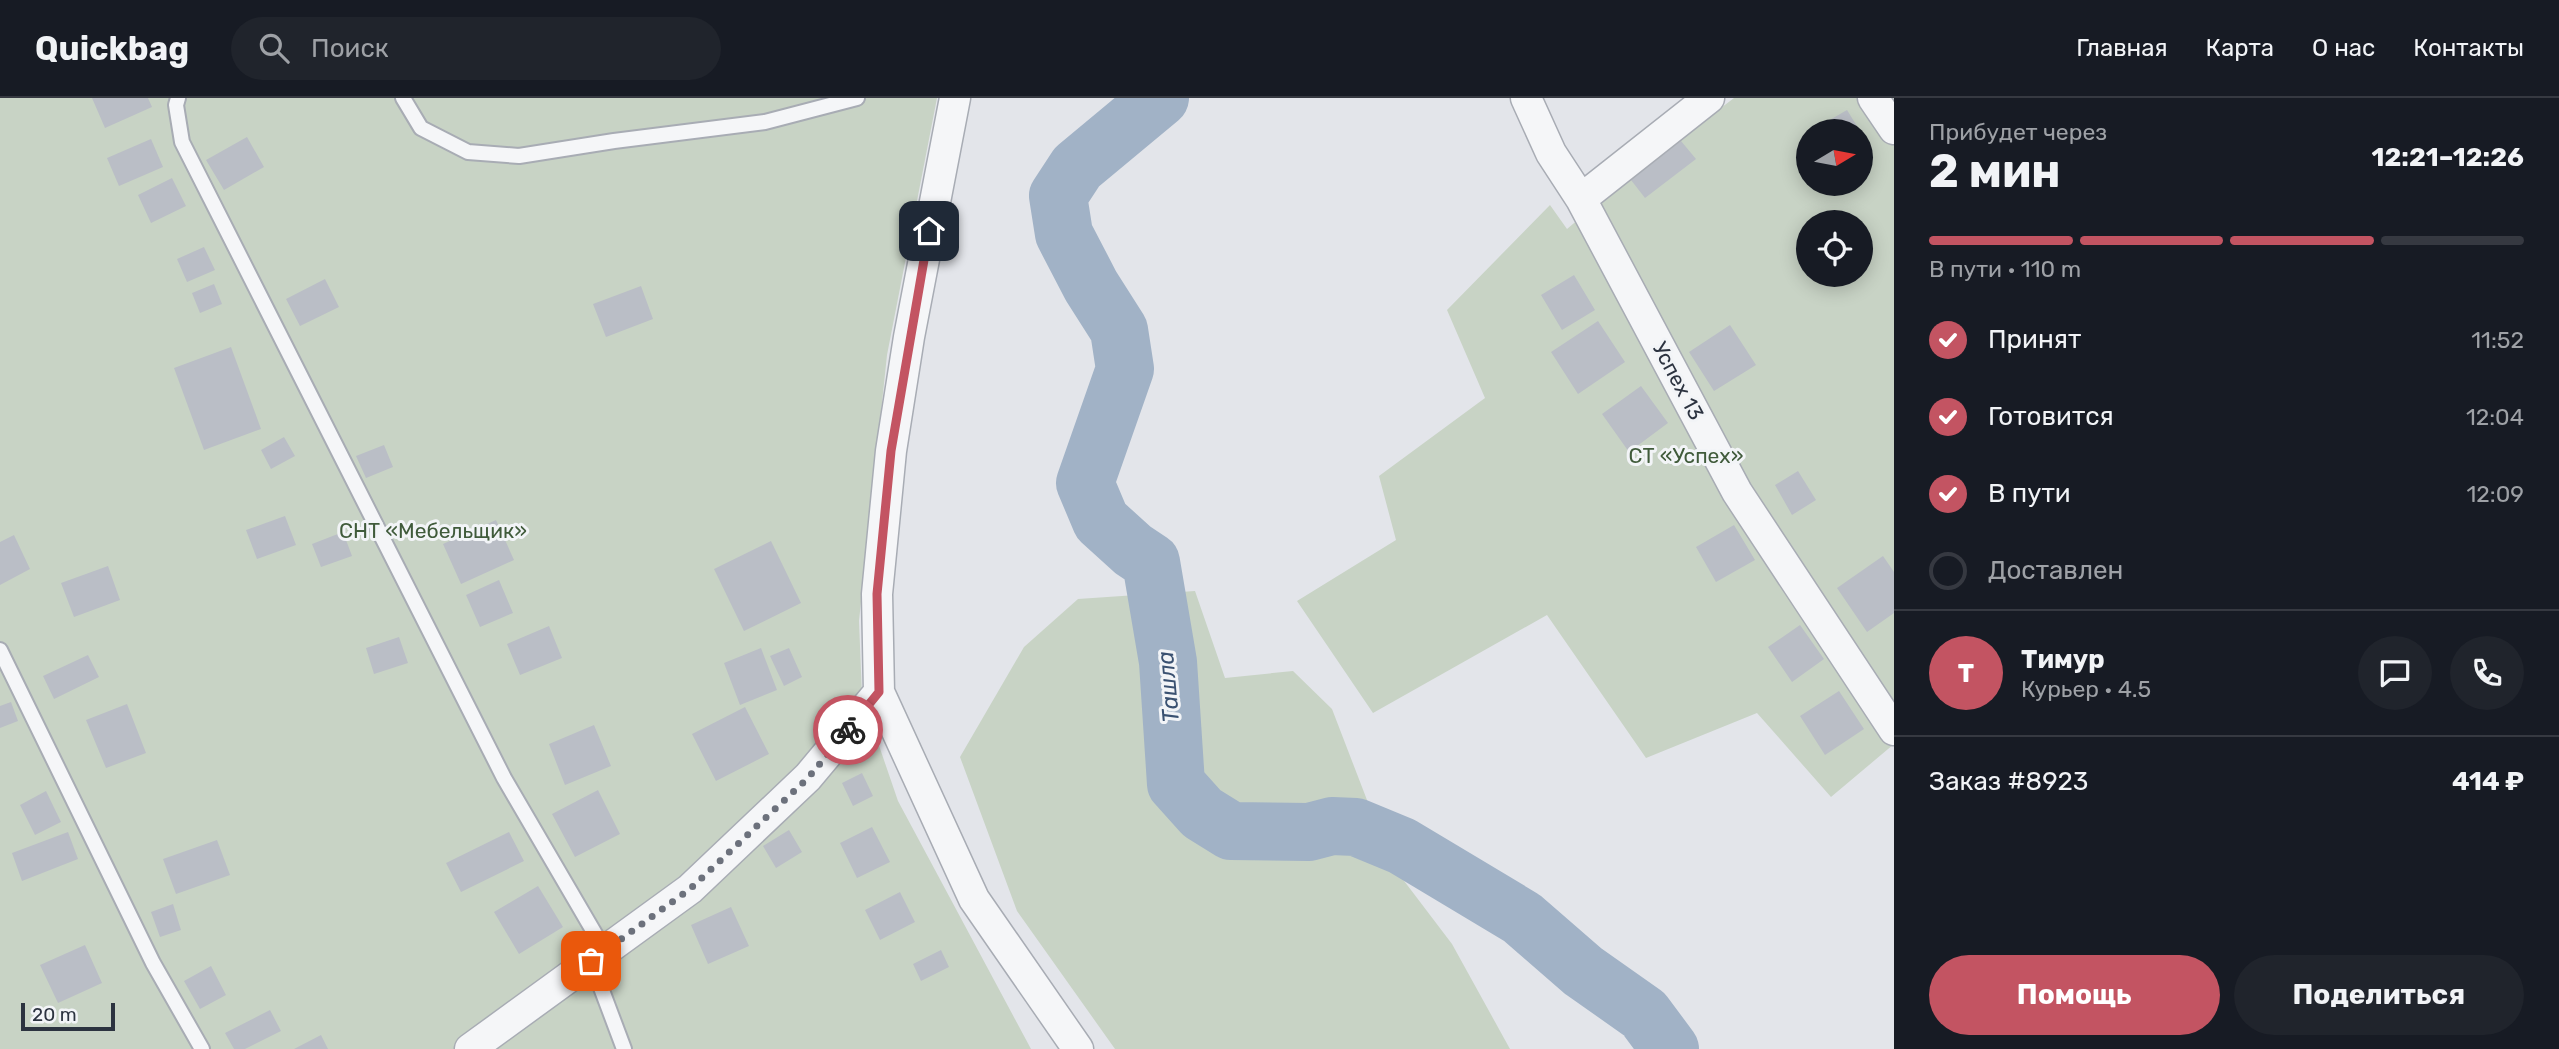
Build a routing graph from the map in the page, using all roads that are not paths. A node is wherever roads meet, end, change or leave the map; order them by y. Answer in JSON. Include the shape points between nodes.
{"nodes":[{"id":1,"x":178,"y":98,"type":"edge"},
{"id":2,"x":403,"y":98,"type":"edge"},
{"id":3,"x":857,"y":98,"type":"edge"},
{"id":4,"x":955,"y":98,"type":"edge"},
{"id":5,"x":1526,"y":98,"type":"edge"},
{"id":6,"x":1709,"y":98,"type":"edge"},
{"id":7,"x":1872,"y":98,"type":"edge"},
{"id":8,"x":1894,"y":129,"type":"edge"},
{"id":9,"x":1581,"y":199,"type":"junction"},
{"id":10,"x":0,"y":649,"type":"edge"},
{"id":11,"x":879,"y":692,"type":"junction"},
{"id":12,"x":1894,"y":730,"type":"edge"},
{"id":13,"x":598,"y":956,"type":"junction"},
{"id":14,"x":202,"y":1049,"type":"edge"},
{"id":15,"x":470,"y":1049,"type":"edge"},
{"id":16,"x":624,"y":1049,"type":"edge"},
{"id":17,"x":1078,"y":1049,"type":"edge"}],
"edges":[{"from":1,"to":13,"type":"lane","via":[[182,142]]},
{"from":2,"to":3,"type":"lane","via":[[421,128],[456,146],[468,152],[519,156],[765,122]]},
{"from":4,"to":11,"type":"street","via":[[891,451],[877,594]]},
{"from":5,"to":9,"type":"street","name":"Успех 13","via":[[1551,153]]},
{"from":6,"to":9,"type":"street"},
{"from":7,"to":8,"type":"street"},
{"from":9,"to":12,"type":"street","name":"Успех 13","via":[[1737,492]]},
{"from":10,"to":14,"type":"lane","via":[[153,962]]},
{"from":11,"to":13,"type":"street","via":[[808,778],[690,889]]},
{"from":11,"to":17,"type":"street","via":[[975,899]]},
{"from":13,"to":15,"type":"street"},
{"from":13,"to":16,"type":"lane"}]}
